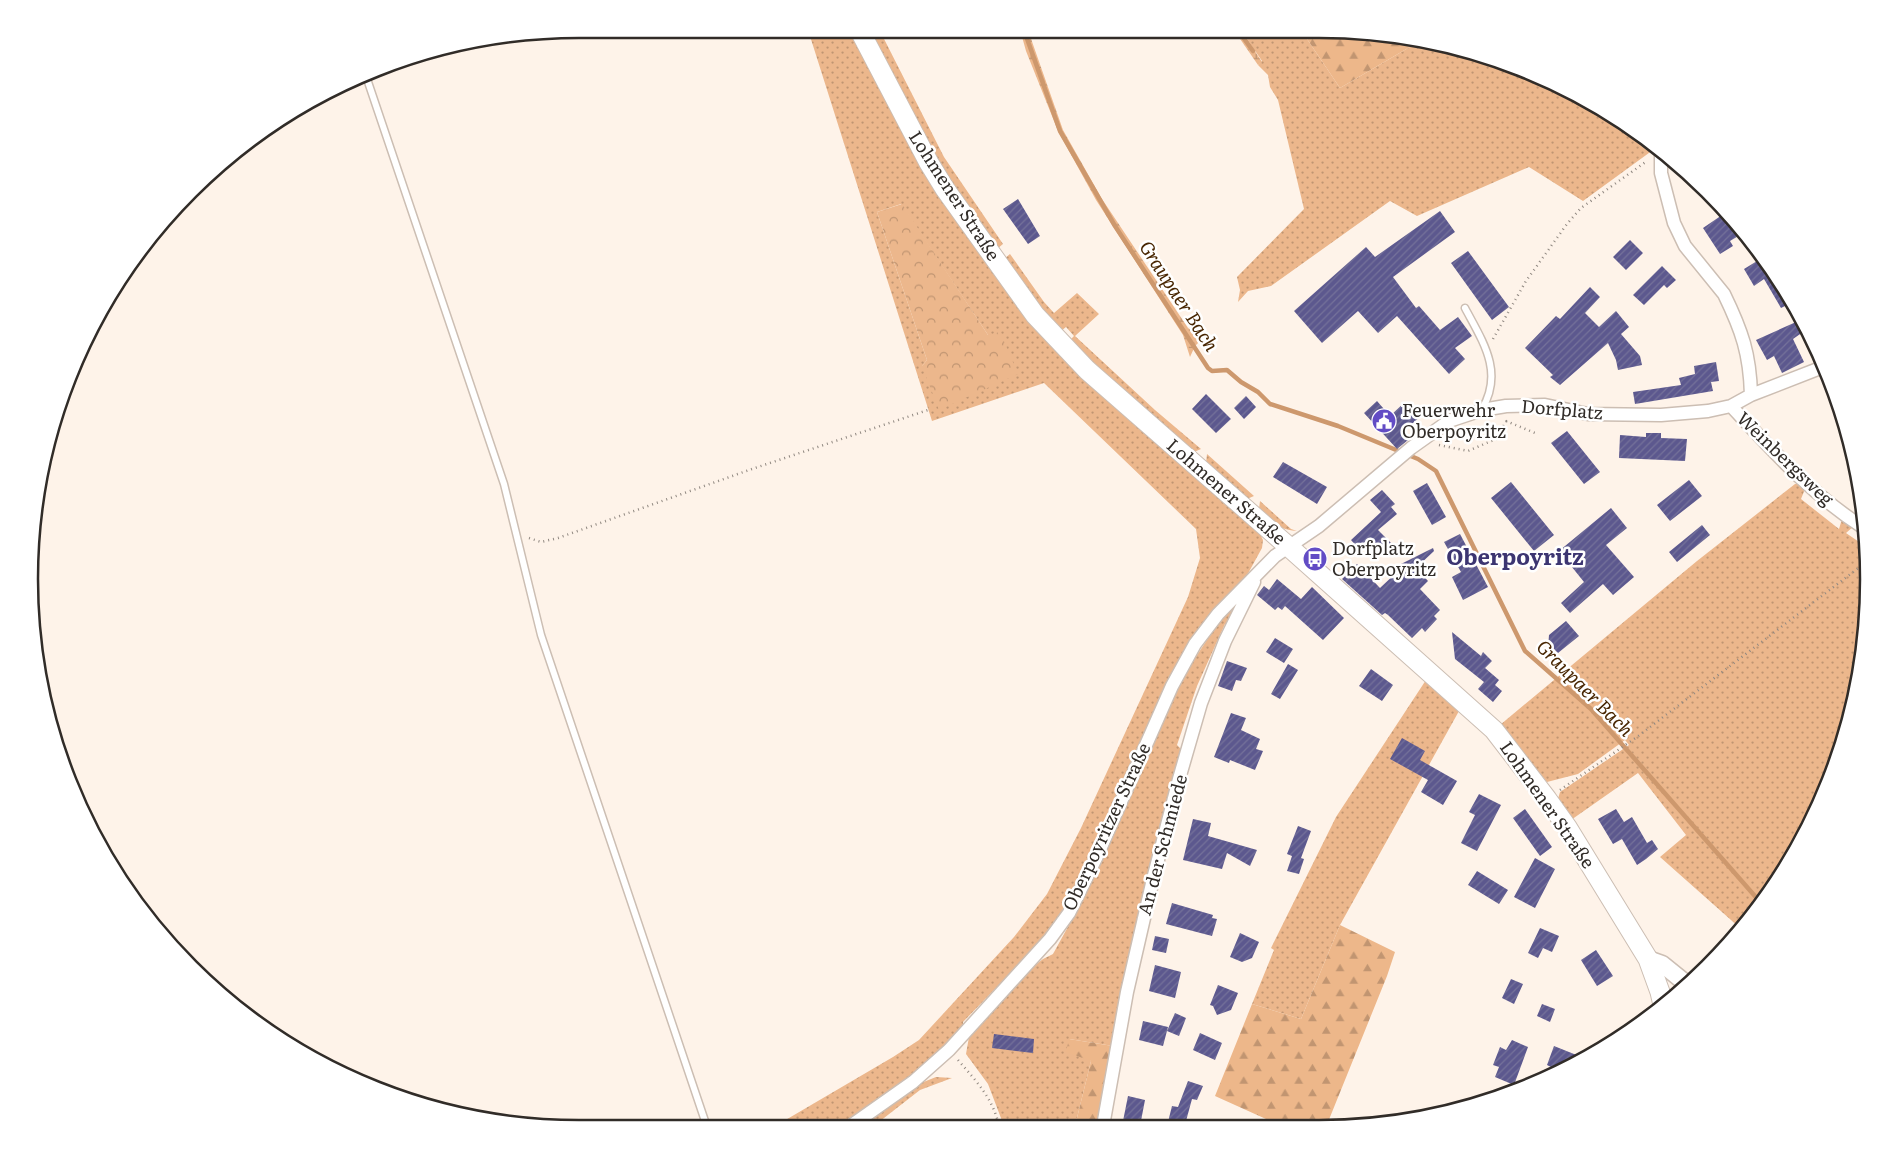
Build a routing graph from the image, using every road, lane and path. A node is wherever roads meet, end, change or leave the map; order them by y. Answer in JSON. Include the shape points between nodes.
{"nodes":[{"id":1,"x":863,"y":38,"type":"edge"},
{"id":2,"x":368,"y":81,"type":"edge"},
{"id":3,"x":1655,"y":155,"type":"edge"},
{"id":4,"x":1660,"y":160,"type":"edge"},
{"id":5,"x":1465,"y":308,"type":"dead end"},
{"id":6,"x":1487,"y":352,"type":"junction"},
{"id":7,"x":1817,"y":369,"type":"edge"},
{"id":8,"x":1751,"y":395,"type":"junction"},
{"id":9,"x":1506,"y":406,"type":"junction"},
{"id":10,"x":1731,"y":406,"type":"junction"},
{"id":11,"x":931,"y":409,"type":"dead end"},
{"id":12,"x":1482,"y":410,"type":"junction"},
{"id":13,"x":1507,"y":421,"type":"junction"},
{"id":14,"x":1535,"y":433,"type":"dead end"},
{"id":15,"x":1416,"y":445,"type":"junction"},
{"id":16,"x":1856,"y":523,"type":"edge"},
{"id":17,"x":518,"y":535,"type":"junction"},
{"id":18,"x":1289,"y":547,"type":"junction"},
{"id":19,"x":1859,"y":567,"type":"edge"},
{"id":20,"x":1258,"y":575,"type":"junction"},
{"id":21,"x":1556,"y":792,"type":"dead end"},
{"id":22,"x":1648,"y":959,"type":"junction"},
{"id":23,"x":1681,"y":979,"type":"edge"},
{"id":24,"x":1661,"y":997,"type":"edge"},
{"id":25,"x":949,"y":1050,"type":"junction"},
{"id":26,"x":705,"y":1120,"type":"edge"},
{"id":27,"x":859,"y":1120,"type":"edge"},
{"id":28,"x":998,"y":1120,"type":"edge"},
{"id":29,"x":1103,"y":1120,"type":"edge"}],
"edges":[{"from":1,"to":18,"type":"main road","name":"Lohmener Straße","via":[[928,163],[1035,315],[1087,370]]},
{"from":2,"to":17,"type":"lane","via":[[504,484]]},
{"from":3,"to":6,"type":"path","via":[[1581,208],[1567,224],[1526,281]]},
{"from":4,"to":8,"type":"street","name":"Weinbergsweg","via":[[1674,223],[1685,246],[1724,294],[1742,335],[1750,367]]},
{"from":5,"to":6,"type":"lane"},
{"from":6,"to":12,"type":"lane","via":[[1492,385]]},
{"from":7,"to":8,"type":"street","name":"Dorfplatz"},
{"from":8,"to":10,"type":"street","name":"Dorfplatz"},
{"from":9,"to":10,"type":"street","name":"Dorfplatz","via":[[1545,405],[1588,414],[1661,415]]},
{"from":9,"to":12,"type":"street","name":"Dorfplatz"},
{"from":9,"to":13,"type":"path"},
{"from":10,"to":16,"type":"street","name":"Weinbergsweg","via":[[1798,477]]},
{"from":11,"to":17,"type":"path","via":[[558,538],[541,542]]},
{"from":12,"to":13,"type":"path"},
{"from":12,"to":15,"type":"street","name":"Dorfplatz","via":[[1448,421]]},
{"from":13,"to":14,"type":"path"},
{"from":13,"to":15,"type":"path","via":[[1496,439],[1468,451]]},
{"from":15,"to":18,"type":"street","name":"Dorfplatz"},
{"from":17,"to":26,"type":"lane","via":[[541,635]]},
{"from":18,"to":20,"type":"street","name":"Oberpoyritzer Straße","via":[[1275,556]]},
{"from":18,"to":22,"type":"main road","name":"Lohmener Straße","via":[[1494,730],[1567,827]]},
{"from":19,"to":21,"type":"path","via":[[1625,744]]},
{"from":20,"to":25,"type":"street","name":"Oberpoyritzer Straße","via":[[1218,614],[1185,661],[1098,856],[1069,913],[1050,939]]},
{"from":20,"to":29,"type":"street","name":"An der Schmiede","via":[[1201,703],[1153,879],[1127,992]]},
{"from":22,"to":23,"type":"street","via":[[1662,964]]},
{"from":22,"to":24,"type":"main road","name":"Lohmener Straße"},
{"from":25,"to":27,"type":"street","name":"Oberpoyritzer Straße","via":[[913,1082]]},
{"from":25,"to":28,"type":"path","via":[[984,1090]]}]}
